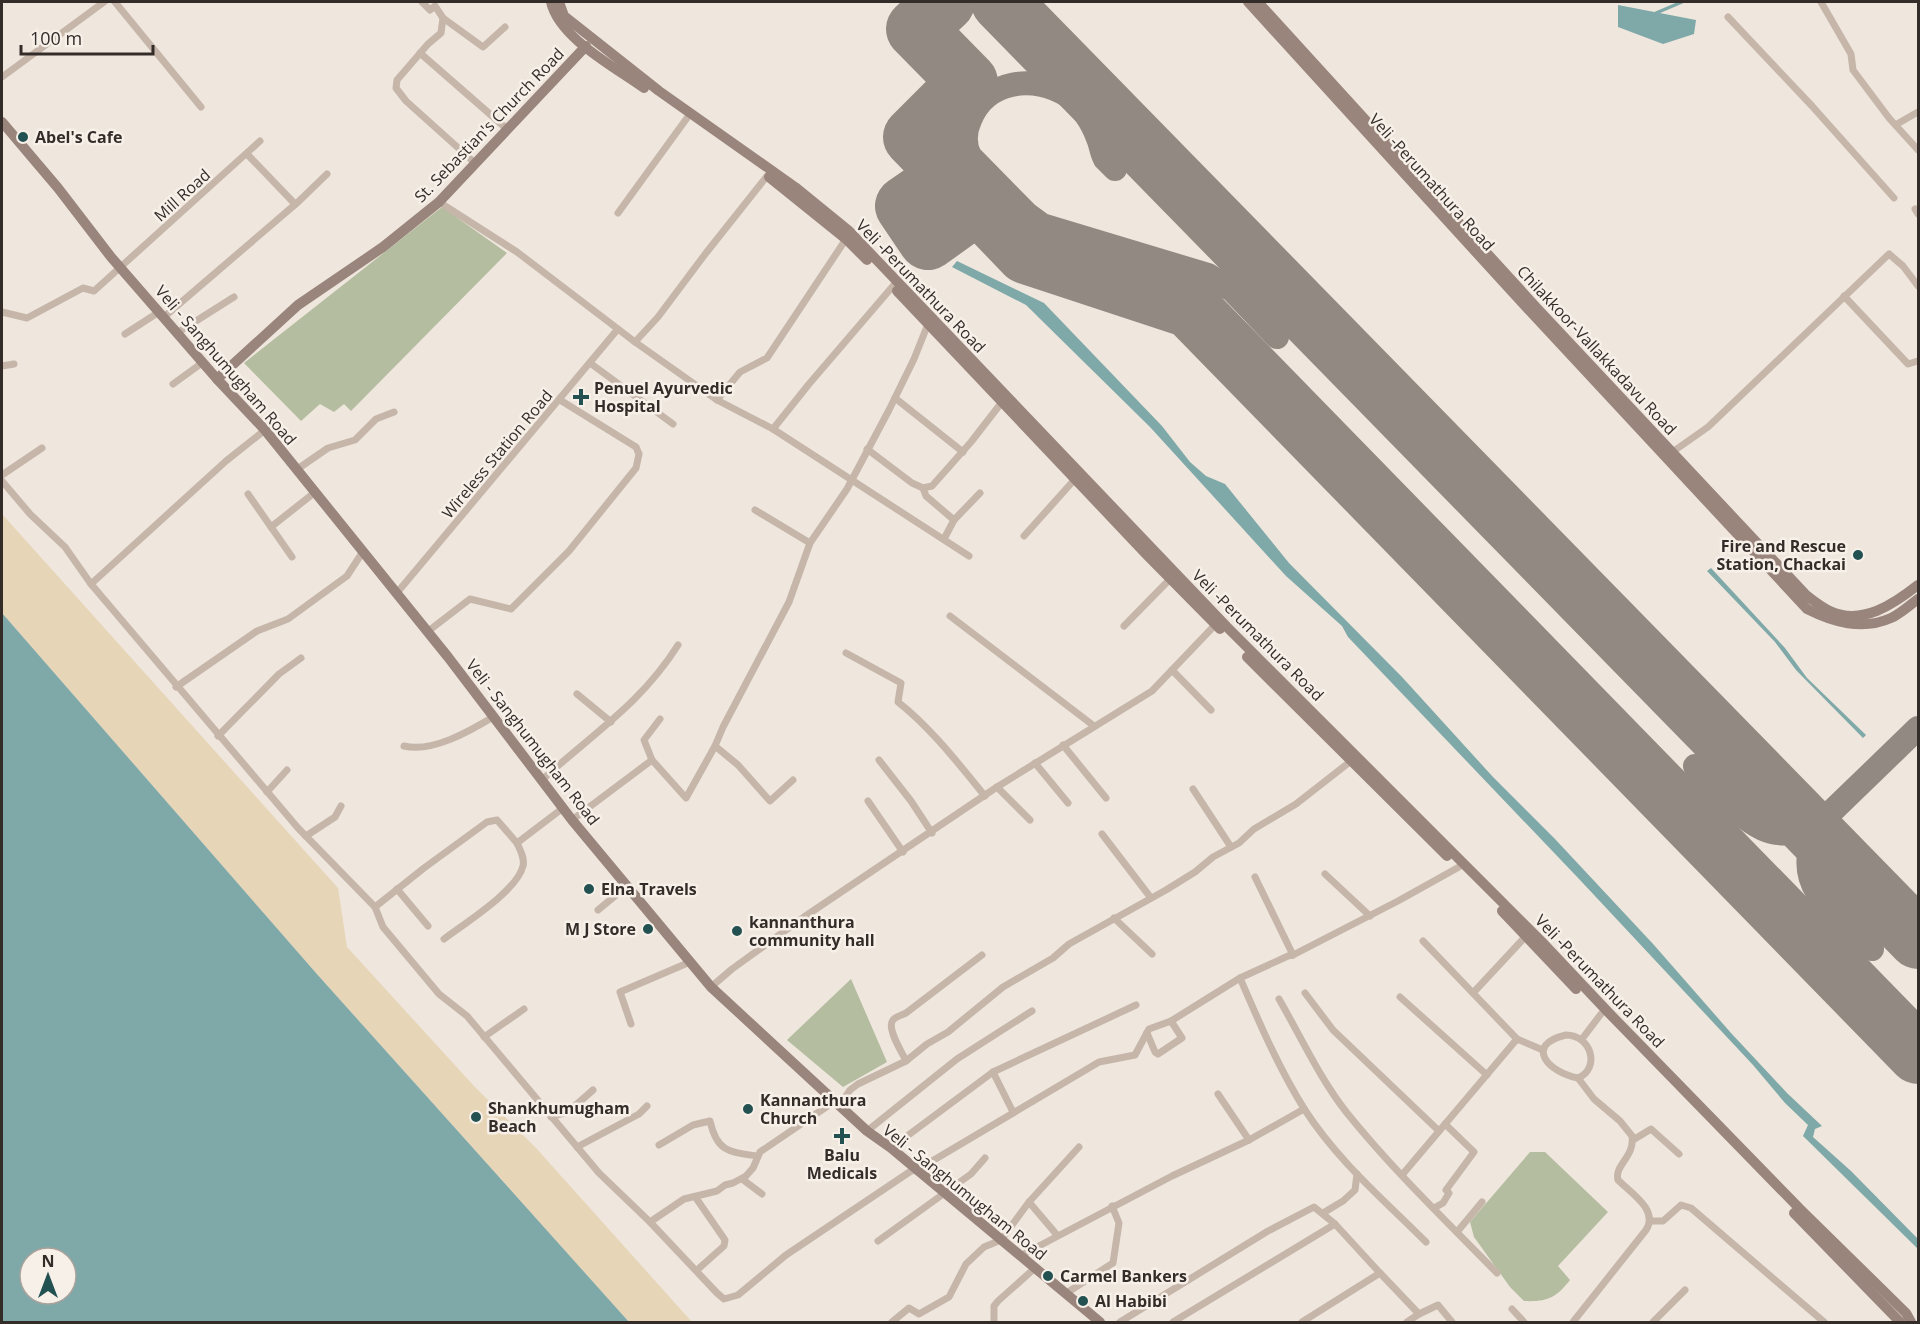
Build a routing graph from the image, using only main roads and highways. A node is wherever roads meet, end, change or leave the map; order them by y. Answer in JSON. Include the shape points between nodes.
{"nodes":[{"id":1,"x":551,"y":2,"type":"edge"},
{"id":2,"x":560,"y":2,"type":"edge"},
{"id":3,"x":1248,"y":2,"type":"edge"},
{"id":4,"x":1258,"y":2,"type":"edge"},
{"id":5,"x":586,"y":46,"type":"junction"},
{"id":6,"x":2,"y":122,"type":"edge"},
{"id":7,"x":217,"y":380,"type":"junction"},
{"id":8,"x":1918,"y":585,"type":"edge"},
{"id":9,"x":1918,"y":599,"type":"edge"},
{"id":10,"x":1100,"y":1323,"type":"edge"},
{"id":11,"x":1900,"y":1323,"type":"edge"},
{"id":12,"x":1911,"y":1323,"type":"edge"}],
"edges":[{"from":1,"to":5,"type":"main road","via":[[562,26]]},
{"from":2,"to":12,"type":"main road","name":"Veli -Perumathura Road","via":[[564,16],[658,91],[795,187],[849,231],[1227,627],[1534,934],[1906,1313]]},
{"from":3,"to":9,"type":"main road","name":"Veli -Perumathura Road","via":[[1538,321],[1808,609],[1848,625],[1872,623],[1891,618]]},
{"from":4,"to":8,"type":"main road","name":"Chilakkoor-Vallakkadavu Road","via":[[1806,595],[1831,612],[1851,616],[1875,612],[1897,602]]},
{"from":5,"to":7,"type":"main road","name":"St. Sebastian's Church Road","via":[[439,202],[383,247],[298,305]]},
{"from":5,"to":11,"type":"main road","via":[[767,176],[846,239],[1170,579],[1459,867]]},
{"from":6,"to":7,"type":"main road","name":"Veli - Sanghumugham Road"},
{"from":7,"to":10,"type":"main road","name":"Veli - Sanghumugham Road","via":[[265,430],[572,820],[711,987],[867,1131]]}]}
